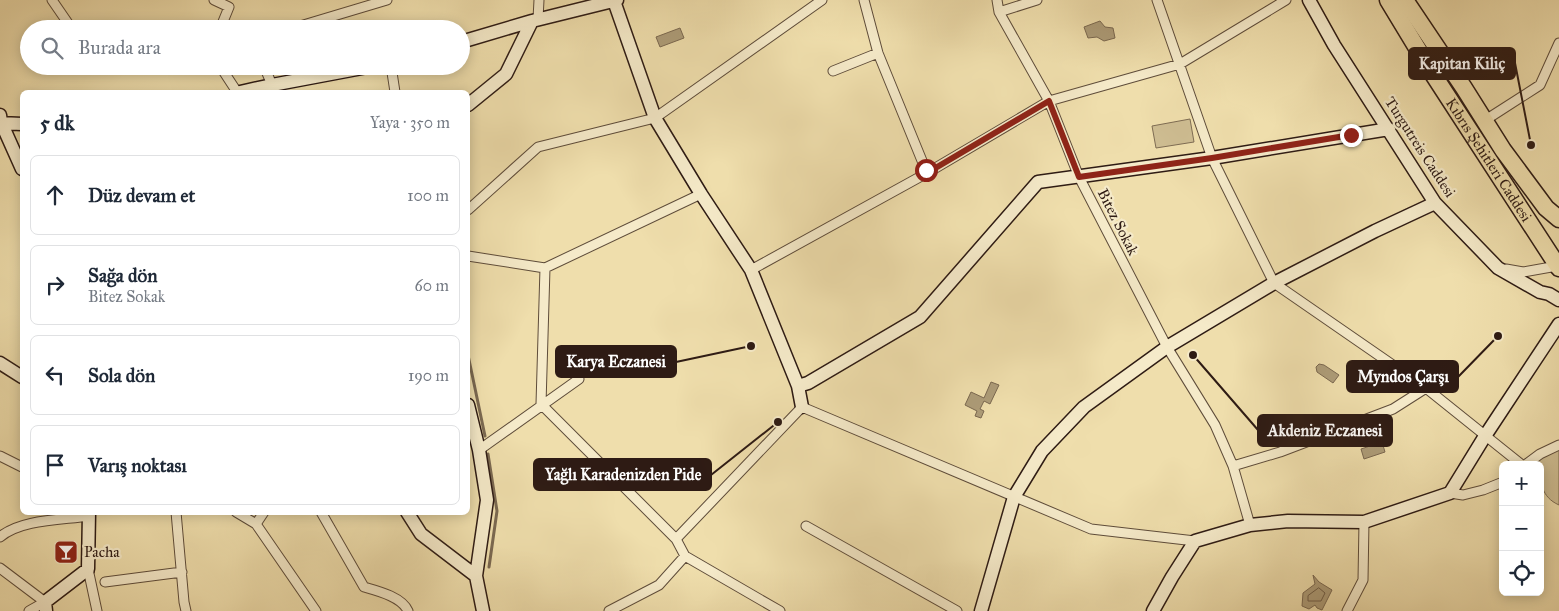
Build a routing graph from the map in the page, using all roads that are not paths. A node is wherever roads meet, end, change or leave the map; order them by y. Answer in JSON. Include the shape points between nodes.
{"nodes":[{"id":1,"x":52,"y":0,"type":"edge"},
{"id":2,"x":214,"y":0,"type":"edge"},
{"id":3,"x":237,"y":0,"type":"edge"},
{"id":4,"x":387,"y":0,"type":"edge"},
{"id":5,"x":539,"y":0,"type":"edge"},
{"id":6,"x":822,"y":0,"type":"edge"},
{"id":7,"x":864,"y":0,"type":"edge"},
{"id":8,"x":997,"y":0,"type":"edge"},
{"id":9,"x":1037,"y":0,"type":"edge"},
{"id":10,"x":1157,"y":0,"type":"edge"},
{"id":11,"x":1286,"y":0,"type":"edge"},
{"id":12,"x":1309,"y":0,"type":"edge"},
{"id":13,"x":1388,"y":0,"type":"edge"},
{"id":14,"x":1406,"y":0,"type":"edge"},
{"id":15,"x":609,"y":1,"type":"edge"},
{"id":16,"x":229,"y":7,"type":"junction"},
{"id":17,"x":999,"y":12,"type":"junction"},
{"id":18,"x":66,"y":20,"type":"edge"},
{"id":19,"x":224,"y":20,"type":"edge"},
{"id":20,"x":320,"y":20,"type":"edge"},
{"id":21,"x":535,"y":20,"type":"junction"},
{"id":22,"x":470,"y":39,"type":"edge"},
{"id":23,"x":1559,"y":43,"type":"edge"},
{"id":24,"x":878,"y":53,"type":"junction"},
{"id":25,"x":1180,"y":64,"type":"junction"},
{"id":26,"x":834,"y":71,"type":"dead end"},
{"id":27,"x":226,"y":75,"type":"edge"},
{"id":28,"x":268,"y":75,"type":"edge"},
{"id":29,"x":325,"y":75,"type":"edge"},
{"id":30,"x":392,"y":75,"type":"edge"},
{"id":31,"x":272,"y":85,"type":"junction"},
{"id":32,"x":237,"y":90,"type":"edge"},
{"id":33,"x":248,"y":90,"type":"edge"},
{"id":34,"x":395,"y":90,"type":"edge"},
{"id":35,"x":1049,"y":101,"type":"junction"},
{"id":36,"x":470,"y":103,"type":"edge"},
{"id":37,"x":654,"y":118,"type":"junction"},
{"id":38,"x":0,"y":120,"type":"edge"},
{"id":39,"x":1484,"y":121,"type":"junction"},
{"id":40,"x":20,"y":124,"type":"edge"},
{"id":41,"x":1389,"y":130,"type":"junction"},
{"id":42,"x":1212,"y":158,"type":"junction"},
{"id":43,"x":20,"y":165,"type":"edge"},
{"id":44,"x":927,"y":173,"type":"junction"},
{"id":45,"x":1079,"y":177,"type":"junction"},
{"id":46,"x":701,"y":194,"type":"junction"},
{"id":47,"x":1435,"y":203,"type":"junction"},
{"id":48,"x":470,"y":208,"type":"edge"},
{"id":49,"x":1559,"y":219,"type":"edge"},
{"id":50,"x":470,"y":256,"type":"edge"},
{"id":51,"x":1558,"y":266,"type":"edge"},
{"id":52,"x":545,"y":268,"type":"junction"},
{"id":53,"x":1498,"y":268,"type":"junction"},
{"id":54,"x":751,"y":270,"type":"junction"},
{"id":55,"x":1274,"y":283,"type":"junction"},
{"id":56,"x":1559,"y":300,"type":"edge"},
{"id":57,"x":1559,"y":324,"type":"edge"},
{"id":58,"x":1167,"y":347,"type":"junction"},
{"id":59,"x":0,"y":364,"type":"edge"},
{"id":60,"x":20,"y":377,"type":"edge"},
{"id":61,"x":579,"y":378,"type":"dead end"},
{"id":62,"x":798,"y":386,"type":"junction"},
{"id":63,"x":1426,"y":388,"type":"junction"},
{"id":64,"x":541,"y":404,"type":"junction"},
{"id":65,"x":802,"y":407,"type":"junction"},
{"id":66,"x":470,"y":413,"type":"edge"},
{"id":67,"x":1485,"y":436,"type":"junction"},
{"id":68,"x":1559,"y":445,"type":"edge"},
{"id":69,"x":479,"y":450,"type":"junction"},
{"id":70,"x":0,"y":456,"type":"edge"},
{"id":71,"x":1518,"y":461,"type":"edge"},
{"id":72,"x":1529,"y":461,"type":"edge"},
{"id":73,"x":20,"y":466,"type":"edge"},
{"id":74,"x":1233,"y":466,"type":"junction"},
{"id":75,"x":1499,"y":484,"type":"edge"},
{"id":76,"x":1450,"y":493,"type":"junction"},
{"id":77,"x":1014,"y":497,"type":"junction"},
{"id":78,"x":83,"y":515,"type":"edge"},
{"id":79,"x":89,"y":515,"type":"edge"},
{"id":80,"x":176,"y":515,"type":"edge"},
{"id":81,"x":241,"y":515,"type":"edge"},
{"id":82,"x":262,"y":515,"type":"edge"},
{"id":83,"x":323,"y":515,"type":"edge"},
{"id":84,"x":409,"y":515,"type":"edge"},
{"id":85,"x":1364,"y":522,"type":"junction"},
{"id":86,"x":256,"y":524,"type":"junction"},
{"id":87,"x":1250,"y":525,"type":"junction"},
{"id":88,"x":806,"y":526,"type":"dead end"},
{"id":89,"x":0,"y":537,"type":"edge"},
{"id":90,"x":676,"y":539,"type":"junction"},
{"id":91,"x":1195,"y":542,"type":"junction"},
{"id":92,"x":685,"y":556,"type":"junction"},
{"id":93,"x":0,"y":568,"type":"edge"},
{"id":94,"x":88,"y":569,"type":"junction"},
{"id":95,"x":182,"y":572,"type":"junction"},
{"id":96,"x":476,"y":576,"type":"junction"},
{"id":97,"x":105,"y":582,"type":"dead end"},
{"id":98,"x":46,"y":606,"type":"edge"},
{"id":99,"x":29,"y":611,"type":"edge"},
{"id":100,"x":97,"y":611,"type":"edge"},
{"id":101,"x":186,"y":611,"type":"edge"},
{"id":102,"x":316,"y":611,"type":"edge"},
{"id":103,"x":408,"y":611,"type":"edge"},
{"id":104,"x":483,"y":611,"type":"edge"},
{"id":105,"x":609,"y":611,"type":"edge"},
{"id":106,"x":780,"y":611,"type":"edge"},
{"id":107,"x":957,"y":611,"type":"edge"},
{"id":108,"x":981,"y":611,"type":"edge"},
{"id":109,"x":1153,"y":611,"type":"edge"},
{"id":110,"x":1347,"y":611,"type":"edge"}],
"edges":[{"from":1,"to":18,"type":"street"},
{"from":2,"to":16,"type":"street"},
{"from":3,"to":16,"type":"street"},
{"from":4,"to":20,"type":"street"},
{"from":5,"to":21,"type":"street"},
{"from":6,"to":37,"type":"street"},
{"from":7,"to":24,"type":"street"},
{"from":8,"to":17,"type":"street","name":"Bitez Sokak"},
{"from":9,"to":17,"type":"street"},
{"from":10,"to":25,"type":"street"},
{"from":11,"to":25,"type":"street"},
{"from":12,"to":41,"type":"street","name":"Turgutreis Caddesi"},
{"from":13,"to":51,"type":"highway","name":"Kıbrıs Şehitleri Caddesi"},
{"from":14,"to":39,"type":"highway","name":"Kıbrıs Şehitleri Caddesi"},
{"from":15,"to":21,"type":"street"},
{"from":15,"to":37,"type":"street"},
{"from":16,"to":19,"type":"street"},
{"from":17,"to":35,"type":"street","name":"Bitez Sokak"},
{"from":21,"to":22,"type":"street"},
{"from":21,"to":36,"type":"street","via":[[506,74]]},
{"from":23,"to":39,"type":"street","via":[[1540,86]]},
{"from":24,"to":26,"type":"street"},
{"from":24,"to":44,"type":"street"},
{"from":25,"to":35,"type":"street"},
{"from":25,"to":42,"type":"street"},
{"from":27,"to":32,"type":"street"},
{"from":28,"to":31,"type":"street"},
{"from":29,"to":31,"type":"street"},
{"from":30,"to":34,"type":"street"},
{"from":31,"to":33,"type":"street"},
{"from":35,"to":44,"type":"street"},
{"from":35,"to":45,"type":"street","name":"Bitez Sokak"},
{"from":37,"to":46,"type":"street"},
{"from":37,"to":48,"type":"street","via":[[538,147]]},
{"from":38,"to":40,"type":"street"},
{"from":38,"to":43,"type":"street"},
{"from":39,"to":49,"type":"highway","name":"Kıbrıs Şehitleri Caddesi","via":[[1546,208]]},
{"from":41,"to":42,"type":"street"},
{"from":41,"to":47,"type":"street","name":"Turgutreis Caddesi"},
{"from":42,"to":45,"type":"street"},
{"from":42,"to":55,"type":"street"},
{"from":44,"to":54,"type":"street"},
{"from":45,"to":58,"type":"street","name":"Bitez Sokak"},
{"from":45,"to":62,"type":"street","via":[[1038,182],[920,317]]},
{"from":46,"to":52,"type":"street"},
{"from":46,"to":54,"type":"street"},
{"from":47,"to":53,"type":"street","name":"Turgutreis Caddesi"},
{"from":47,"to":55,"type":"street"},
{"from":50,"to":52,"type":"street"},
{"from":51,"to":53,"type":"street","via":[[1523,272]]},
{"from":52,"to":64,"type":"street"},
{"from":53,"to":56,"type":"street","name":"Turgutreis Caddesi"},
{"from":54,"to":62,"type":"street"},
{"from":55,"to":58,"type":"street"},
{"from":55,"to":63,"type":"street"},
{"from":57,"to":67,"type":"street"},
{"from":58,"to":74,"type":"street","name":"Bitez Sokak","via":[[1215,425]]},
{"from":58,"to":77,"type":"street","via":[[1084,407],[1042,451]]},
{"from":59,"to":60,"type":"street"},
{"from":61,"to":64,"type":"street"},
{"from":62,"to":65,"type":"street"},
{"from":63,"to":67,"type":"street"},
{"from":63,"to":74,"type":"street","via":[[1393,409],[1280,452]]},
{"from":64,"to":69,"type":"street"},
{"from":64,"to":90,"type":"street"},
{"from":65,"to":77,"type":"street"},
{"from":65,"to":90,"type":"street"},
{"from":66,"to":69,"type":"street"},
{"from":67,"to":71,"type":"street"},
{"from":67,"to":76,"type":"street"},
{"from":68,"to":72,"type":"street"},
{"from":69,"to":96,"type":"street","via":[[487,500]]},
{"from":70,"to":73,"type":"street"},
{"from":74,"to":87,"type":"street","name":"Bitez Sokak"},
{"from":75,"to":76,"type":"street","via":[[1463,495]]},
{"from":76,"to":85,"type":"street"},
{"from":77,"to":91,"type":"street","via":[[1091,528]]},
{"from":77,"to":108,"type":"street"},
{"from":78,"to":89,"type":"street","via":[[22,525]]},
{"from":79,"to":94,"type":"street"},
{"from":80,"to":95,"type":"street"},
{"from":81,"to":86,"type":"street"},
{"from":82,"to":86,"type":"street"},
{"from":83,"to":103,"type":"street","via":[[364,588],[383,592],[406,606]]},
{"from":84,"to":96,"type":"street","via":[[421,534]]},
{"from":85,"to":87,"type":"street","via":[[1288,521]]},
{"from":85,"to":110,"type":"street","via":[[1363,580]]},
{"from":86,"to":102,"type":"street"},
{"from":87,"to":91,"type":"street"},
{"from":88,"to":107,"type":"street"},
{"from":90,"to":92,"type":"street"},
{"from":91,"to":109,"type":"street"},
{"from":92,"to":105,"type":"street","via":[[658,586]]},
{"from":92,"to":106,"type":"street"},
{"from":93,"to":98,"type":"street"},
{"from":94,"to":98,"type":"street"},
{"from":94,"to":100,"type":"street"},
{"from":95,"to":97,"type":"street"},
{"from":95,"to":101,"type":"street"},
{"from":96,"to":104,"type":"street"},
{"from":98,"to":99,"type":"street"}]}
